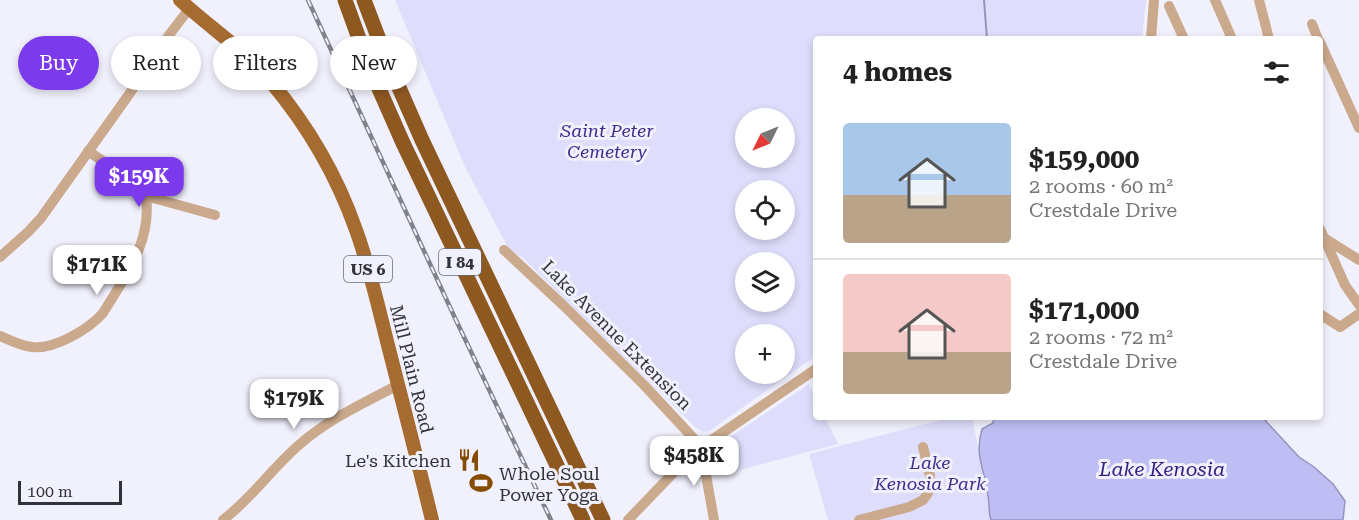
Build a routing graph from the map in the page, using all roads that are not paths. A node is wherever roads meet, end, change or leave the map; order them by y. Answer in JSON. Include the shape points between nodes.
{"nodes":[{"id":1,"x":345,"y":0,"type":"edge"},
{"id":2,"x":364,"y":0,"type":"edge"},
{"id":3,"x":1154,"y":0,"type":"edge"},
{"id":4,"x":1215,"y":0,"type":"edge"},
{"id":5,"x":1259,"y":0,"type":"edge"},
{"id":6,"x":184,"y":4,"type":"edge"},
{"id":7,"x":1169,"y":6,"type":"dead end"},
{"id":8,"x":1312,"y":24,"type":"dead end"},
{"id":9,"x":1151,"y":36,"type":"edge"},
{"id":10,"x":1183,"y":36,"type":"edge"},
{"id":11,"x":1231,"y":36,"type":"edge"},
{"id":12,"x":1268,"y":36,"type":"edge"},
{"id":13,"x":1317,"y":36,"type":"edge"},
{"id":14,"x":1323,"y":50,"type":"edge"},
{"id":15,"x":1359,"y":128,"type":"edge"},
{"id":16,"x":88,"y":151,"type":"junction"},
{"id":17,"x":146,"y":195,"type":"junction"},
{"id":18,"x":215,"y":216,"type":"dead end"},
{"id":19,"x":1323,"y":235,"type":"edge"},
{"id":20,"x":1323,"y":236,"type":"edge"},
{"id":21,"x":504,"y":250,"type":"dead end"},
{"id":22,"x":0,"y":257,"type":"edge"},
{"id":23,"x":1359,"y":260,"type":"edge"},
{"id":24,"x":1359,"y":305,"type":"edge"},
{"id":25,"x":1359,"y":314,"type":"edge"},
{"id":26,"x":1323,"y":316,"type":"edge"},
{"id":27,"x":0,"y":336,"type":"edge"},
{"id":28,"x":813,"y":371,"type":"edge"},
{"id":29,"x":398,"y":385,"type":"junction"},
{"id":30,"x":923,"y":447,"type":"dead end"},
{"id":31,"x":700,"y":448,"type":"junction"},
{"id":32,"x":223,"y":520,"type":"edge"},
{"id":33,"x":432,"y":520,"type":"edge"},
{"id":34,"x":583,"y":520,"type":"edge"},
{"id":35,"x":603,"y":520,"type":"edge"},
{"id":36,"x":628,"y":520,"type":"edge"},
{"id":37,"x":714,"y":520,"type":"edge"},
{"id":38,"x":859,"y":520,"type":"edge"}],
"edges":[{"from":1,"to":34,"type":"highway","number":"I 84","via":[[403,143]]},
{"from":2,"to":35,"type":"highway","number":"I 84","via":[[422,140]]},
{"from":3,"to":9,"type":"street"},
{"from":4,"to":11,"type":"street"},
{"from":5,"to":12,"type":"street"},
{"from":6,"to":16,"type":"street","via":[[169,35]]},
{"from":6,"to":29,"type":"main road","name":"Mill Plain Road","number":"US 6","via":[[269,80],[312,138],[336,182],[365,256]]},
{"from":7,"to":10,"type":"street"},
{"from":8,"to":13,"type":"street"},
{"from":14,"to":15,"type":"street"},
{"from":16,"to":17,"type":"street"},
{"from":16,"to":22,"type":"street","via":[[41,218]]},
{"from":17,"to":18,"type":"street"},
{"from":17,"to":27,"type":"street","via":[[148,212],[137,255],[96,321],[45,348]]},
{"from":19,"to":23,"type":"street"},
{"from":20,"to":24,"type":"street","via":[[1345,285]]},
{"from":21,"to":31,"type":"street","name":"Lake Avenue Extension","via":[[644,385]]},
{"from":25,"to":26,"type":"street","via":[[1340,327]]},
{"from":28,"to":31,"type":"street"},
{"from":29,"to":32,"type":"street","via":[[315,431]]},
{"from":29,"to":33,"type":"main road","name":"Mill Plain Road","number":"US 6"},
{"from":30,"to":38,"type":"street","via":[[930,476],[924,500]]},
{"from":31,"to":36,"type":"street"},
{"from":31,"to":37,"type":"street"}]}
